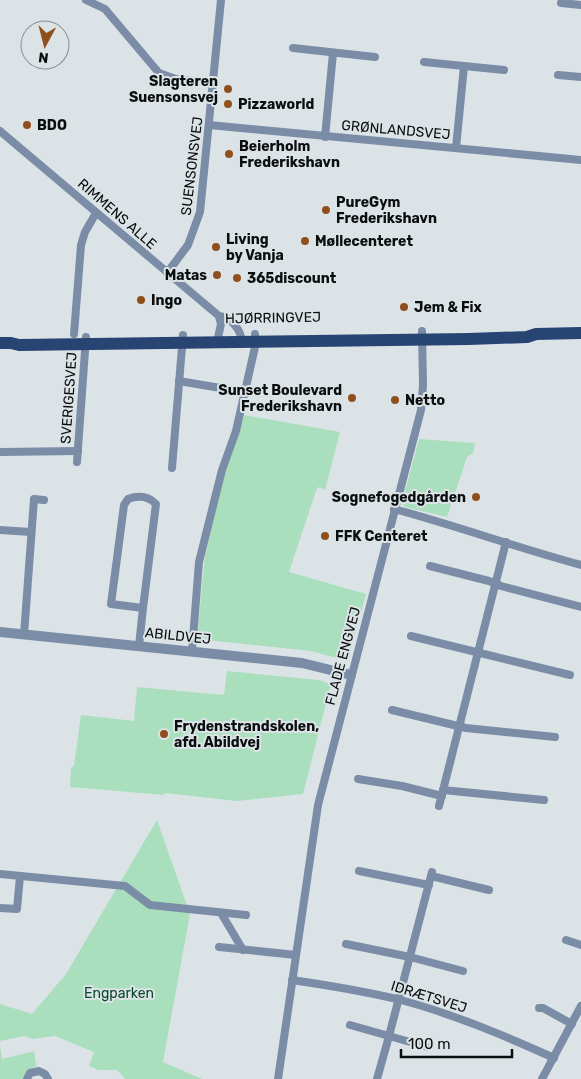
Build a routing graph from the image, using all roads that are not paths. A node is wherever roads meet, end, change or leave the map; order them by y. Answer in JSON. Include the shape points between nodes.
{"nodes":[{"id":1,"x":86,"y":0,"type":"edge"},
{"id":2,"x":221,"y":0,"type":"edge"},
{"id":3,"x":562,"y":2,"type":"dead end"},
{"id":4,"x":581,"y":5,"type":"edge"},
{"id":5,"x":293,"y":48,"type":"dead end"},
{"id":6,"x":333,"y":53,"type":"junction"},
{"id":7,"x":375,"y":57,"type":"dead end"},
{"id":8,"x":424,"y":62,"type":"dead end"},
{"id":9,"x":464,"y":66,"type":"junction"},
{"id":10,"x":504,"y":70,"type":"dead end"},
{"id":11,"x":558,"y":75,"type":"dead end"},
{"id":12,"x":581,"y":77,"type":"edge"},
{"id":13,"x":213,"y":83,"type":"junction"},
{"id":14,"x":209,"y":125,"type":"junction"},
{"id":15,"x":0,"y":131,"type":"edge"},
{"id":16,"x":325,"y":137,"type":"junction"},
{"id":17,"x":456,"y":148,"type":"junction"},
{"id":18,"x":581,"y":160,"type":"edge"},
{"id":19,"x":96,"y":213,"type":"junction"},
{"id":20,"x":167,"y":273,"type":"junction"},
{"id":21,"x":219,"y":316,"type":"junction"},
{"id":22,"x":581,"y":333,"type":"edge"},
{"id":23,"x":422,"y":335,"type":"junction"},
{"id":24,"x":81,"y":338,"type":"junction"},
{"id":25,"x":218,"y":338,"type":"junction"},
{"id":26,"x":242,"y":338,"type":"junction"},
{"id":27,"x":255,"y":338,"type":"junction"},
{"id":28,"x":183,"y":339,"type":"junction"},
{"id":29,"x":6,"y":343,"type":"edge"},
{"id":30,"x":179,"y":381,"type":"junction"},
{"id":31,"x":245,"y":389,"type":"junction"},
{"id":32,"x":78,"y":450,"type":"junction"},
{"id":33,"x":0,"y":452,"type":"edge"},
{"id":34,"x":77,"y":462,"type":"dead end"},
{"id":35,"x":172,"y":468,"type":"dead end"},
{"id":36,"x":44,"y":500,"type":"dead end"},
{"id":37,"x":394,"y":509,"type":"junction"},
{"id":38,"x":0,"y":530,"type":"edge"},
{"id":39,"x":31,"y":532,"type":"junction"},
{"id":40,"x":506,"y":542,"type":"junction"},
{"id":41,"x":581,"y":565,"type":"edge"},
{"id":42,"x":430,"y":566,"type":"dead end"},
{"id":43,"x":496,"y":584,"type":"junction"},
{"id":44,"x":580,"y":607,"type":"edge"},
{"id":45,"x":144,"y":608,"type":"junction"},
{"id":46,"x":0,"y":632,"type":"edge"},
{"id":47,"x":24,"y":635,"type":"junction"},
{"id":48,"x":411,"y":636,"type":"dead end"},
{"id":49,"x":139,"y":646,"type":"junction"},
{"id":50,"x":192,"y":651,"type":"junction"},
{"id":51,"x":478,"y":652,"type":"junction"},
{"id":52,"x":351,"y":675,"type":"junction"},
{"id":53,"x":570,"y":675,"type":"dead end"},
{"id":54,"x":392,"y":710,"type":"dead end"},
{"id":55,"x":459,"y":726,"type":"junction"},
{"id":56,"x":555,"y":737,"type":"dead end"},
{"id":57,"x":358,"y":779,"type":"dead end"},
{"id":58,"x":442,"y":793,"type":"junction"},
{"id":59,"x":544,"y":800,"type":"dead end"},
{"id":60,"x":439,"y":806,"type":"dead end"},
{"id":61,"x":359,"y":871,"type":"dead end"},
{"id":62,"x":0,"y":874,"type":"edge"},
{"id":63,"x":20,"y":876,"type":"junction"},
{"id":64,"x":428,"y":884,"type":"junction"},
{"id":65,"x":489,"y":890,"type":"dead end"},
{"id":66,"x":0,"y":908,"type":"edge"},
{"id":67,"x":221,"y":913,"type":"junction"},
{"id":68,"x":246,"y":916,"type":"dead end"},
{"id":69,"x":566,"y":940,"type":"dead end"},
{"id":70,"x":346,"y":944,"type":"dead end"},
{"id":71,"x":581,"y":945,"type":"edge"},
{"id":72,"x":219,"y":947,"type":"dead end"},
{"id":73,"x":243,"y":950,"type":"junction"},
{"id":74,"x":296,"y":955,"type":"junction"},
{"id":75,"x":410,"y":957,"type":"junction"},
{"id":76,"x":463,"y":971,"type":"dead end"},
{"id":77,"x":292,"y":980,"type":"junction"},
{"id":78,"x":398,"y":1000,"type":"junction"},
{"id":79,"x":581,"y":1006,"type":"edge"},
{"id":80,"x":539,"y":1008,"type":"dead end"},
{"id":81,"x":572,"y":1024,"type":"junction"},
{"id":82,"x":350,"y":1025,"type":"dead end"},
{"id":83,"x":390,"y":1036,"type":"junction"},
{"id":84,"x":428,"y":1047,"type":"dead end"},
{"id":85,"x":554,"y":1058,"type":"junction"},
{"id":86,"x":27,"y":1079,"type":"edge"},
{"id":87,"x":48,"y":1079,"type":"edge"},
{"id":88,"x":278,"y":1079,"type":"edge"},
{"id":89,"x":377,"y":1079,"type":"edge"},
{"id":90,"x":542,"y":1079,"type":"edge"}],
"edges":[{"from":1,"to":13,"type":"street","via":[[105,9],[159,73],[176,79]]},
{"from":2,"to":13,"type":"street","name":"SUENSONSVEJ"},
{"from":3,"to":4,"type":"street"},
{"from":5,"to":6,"type":"street"},
{"from":6,"to":7,"type":"street"},
{"from":6,"to":16,"type":"street"},
{"from":8,"to":9,"type":"street"},
{"from":9,"to":10,"type":"street"},
{"from":9,"to":17,"type":"street"},
{"from":11,"to":12,"type":"street"},
{"from":13,"to":14,"type":"street","name":"SUENSONSVEJ"},
{"from":14,"to":16,"type":"street","name":"GRØNLANDSVEJ"},
{"from":14,"to":20,"type":"street","name":"SUENSONSVEJ","via":[[199,220],[188,245]]},
{"from":15,"to":19,"type":"street","name":"RIMMENS ALLE"},
{"from":16,"to":17,"type":"street","name":"GRØNLANDSVEJ"},
{"from":17,"to":18,"type":"street","name":"GRØNLANDSVEJ"},
{"from":19,"to":20,"type":"street","name":"RIMMENS ALLE"},
{"from":19,"to":24,"type":"street","name":"SVERIGESVEJ","via":[[81,245]]},
{"from":20,"to":21,"type":"street","name":"RIMMENS ALLE"},
{"from":21,"to":25,"type":"street"},
{"from":21,"to":26,"type":"street","name":"RIMMENS ALLE","via":[[224,316],[234,325]]},
{"from":22,"to":23,"type":"main road","name":"HJØRRINGVEJ","via":[[527,337]]},
{"from":23,"to":27,"type":"main road","name":"HJØRRINGVEJ"},
{"from":23,"to":37,"type":"street","name":"FLADE ENGVEJ","via":[[421,410]]},
{"from":24,"to":28,"type":"main road","name":"HJØRRINGVEJ"},
{"from":24,"to":29,"type":"main road","name":"HJØRRINGVEJ","via":[[19,345]]},
{"from":24,"to":32,"type":"street","name":"SVERIGESVEJ"},
{"from":25,"to":26,"type":"main road","name":"HJØRRINGVEJ"},
{"from":25,"to":28,"type":"main road","name":"HJØRRINGVEJ"},
{"from":26,"to":27,"type":"main road","name":"HJØRRINGVEJ"},
{"from":27,"to":31,"type":"street"},
{"from":28,"to":30,"type":"street"},
{"from":30,"to":31,"type":"street","via":[[238,391]]},
{"from":30,"to":35,"type":"street"},
{"from":31,"to":50,"type":"street","via":[[199,562]]},
{"from":32,"to":33,"type":"street"},
{"from":32,"to":34,"type":"street","name":"SVERIGESVEJ"},
{"from":36,"to":39,"type":"street","via":[[34,499]]},
{"from":37,"to":40,"type":"street"},
{"from":37,"to":52,"type":"street","name":"FLADE ENGVEJ"},
{"from":38,"to":39,"type":"street"},
{"from":39,"to":47,"type":"street"},
{"from":40,"to":41,"type":"street"},
{"from":40,"to":43,"type":"street"},
{"from":42,"to":43,"type":"street"},
{"from":43,"to":44,"type":"street"},
{"from":43,"to":51,"type":"street"},
{"from":45,"to":45,"type":"street","via":[[111,604],[124,505],[128,499],[140,496],[156,504]]},
{"from":45,"to":49,"type":"street"},
{"from":46,"to":47,"type":"street","name":"ABILDVEJ"},
{"from":47,"to":49,"type":"street","name":"ABILDVEJ"},
{"from":48,"to":51,"type":"street"},
{"from":49,"to":50,"type":"street","name":"ABILDVEJ"},
{"from":50,"to":52,"type":"street","name":"ABILDVEJ","via":[[302,663]]},
{"from":51,"to":53,"type":"street"},
{"from":51,"to":55,"type":"street"},
{"from":52,"to":74,"type":"street","name":"FLADE ENGVEJ","via":[[318,805]]},
{"from":54,"to":55,"type":"street"},
{"from":55,"to":56,"type":"street"},
{"from":55,"to":58,"type":"street"},
{"from":57,"to":58,"type":"street"},
{"from":58,"to":59,"type":"street"},
{"from":58,"to":60,"type":"street"},
{"from":61,"to":64,"type":"street"},
{"from":62,"to":63,"type":"street"},
{"from":63,"to":66,"type":"street","via":[[17,909]]},
{"from":63,"to":67,"type":"street","via":[[125,886],[150,905]]},
{"from":64,"to":65,"type":"street","via":[[431,874]]},
{"from":64,"to":75,"type":"street"},
{"from":67,"to":68,"type":"street"},
{"from":67,"to":73,"type":"street"},
{"from":69,"to":71,"type":"street"},
{"from":70,"to":75,"type":"street"},
{"from":72,"to":73,"type":"street"},
{"from":73,"to":74,"type":"street"},
{"from":74,"to":77,"type":"street","name":"FLADE ENGVEJ"},
{"from":75,"to":76,"type":"street"},
{"from":75,"to":78,"type":"street"},
{"from":77,"to":78,"type":"street","name":"IDRÆTSVEJ"},
{"from":77,"to":88,"type":"street","name":"FLADE ENGVEJ"},
{"from":78,"to":83,"type":"street"},
{"from":78,"to":85,"type":"street","name":"IDRÆTSVEJ","via":[[475,1024]]},
{"from":79,"to":81,"type":"street"},
{"from":80,"to":81,"type":"street"},
{"from":81,"to":85,"type":"street"},
{"from":82,"to":83,"type":"street"},
{"from":83,"to":84,"type":"street"},
{"from":83,"to":89,"type":"street"},
{"from":85,"to":90,"type":"street"},
{"from":86,"to":87,"type":"street","via":[[30,1073],[39,1071]]}]}
